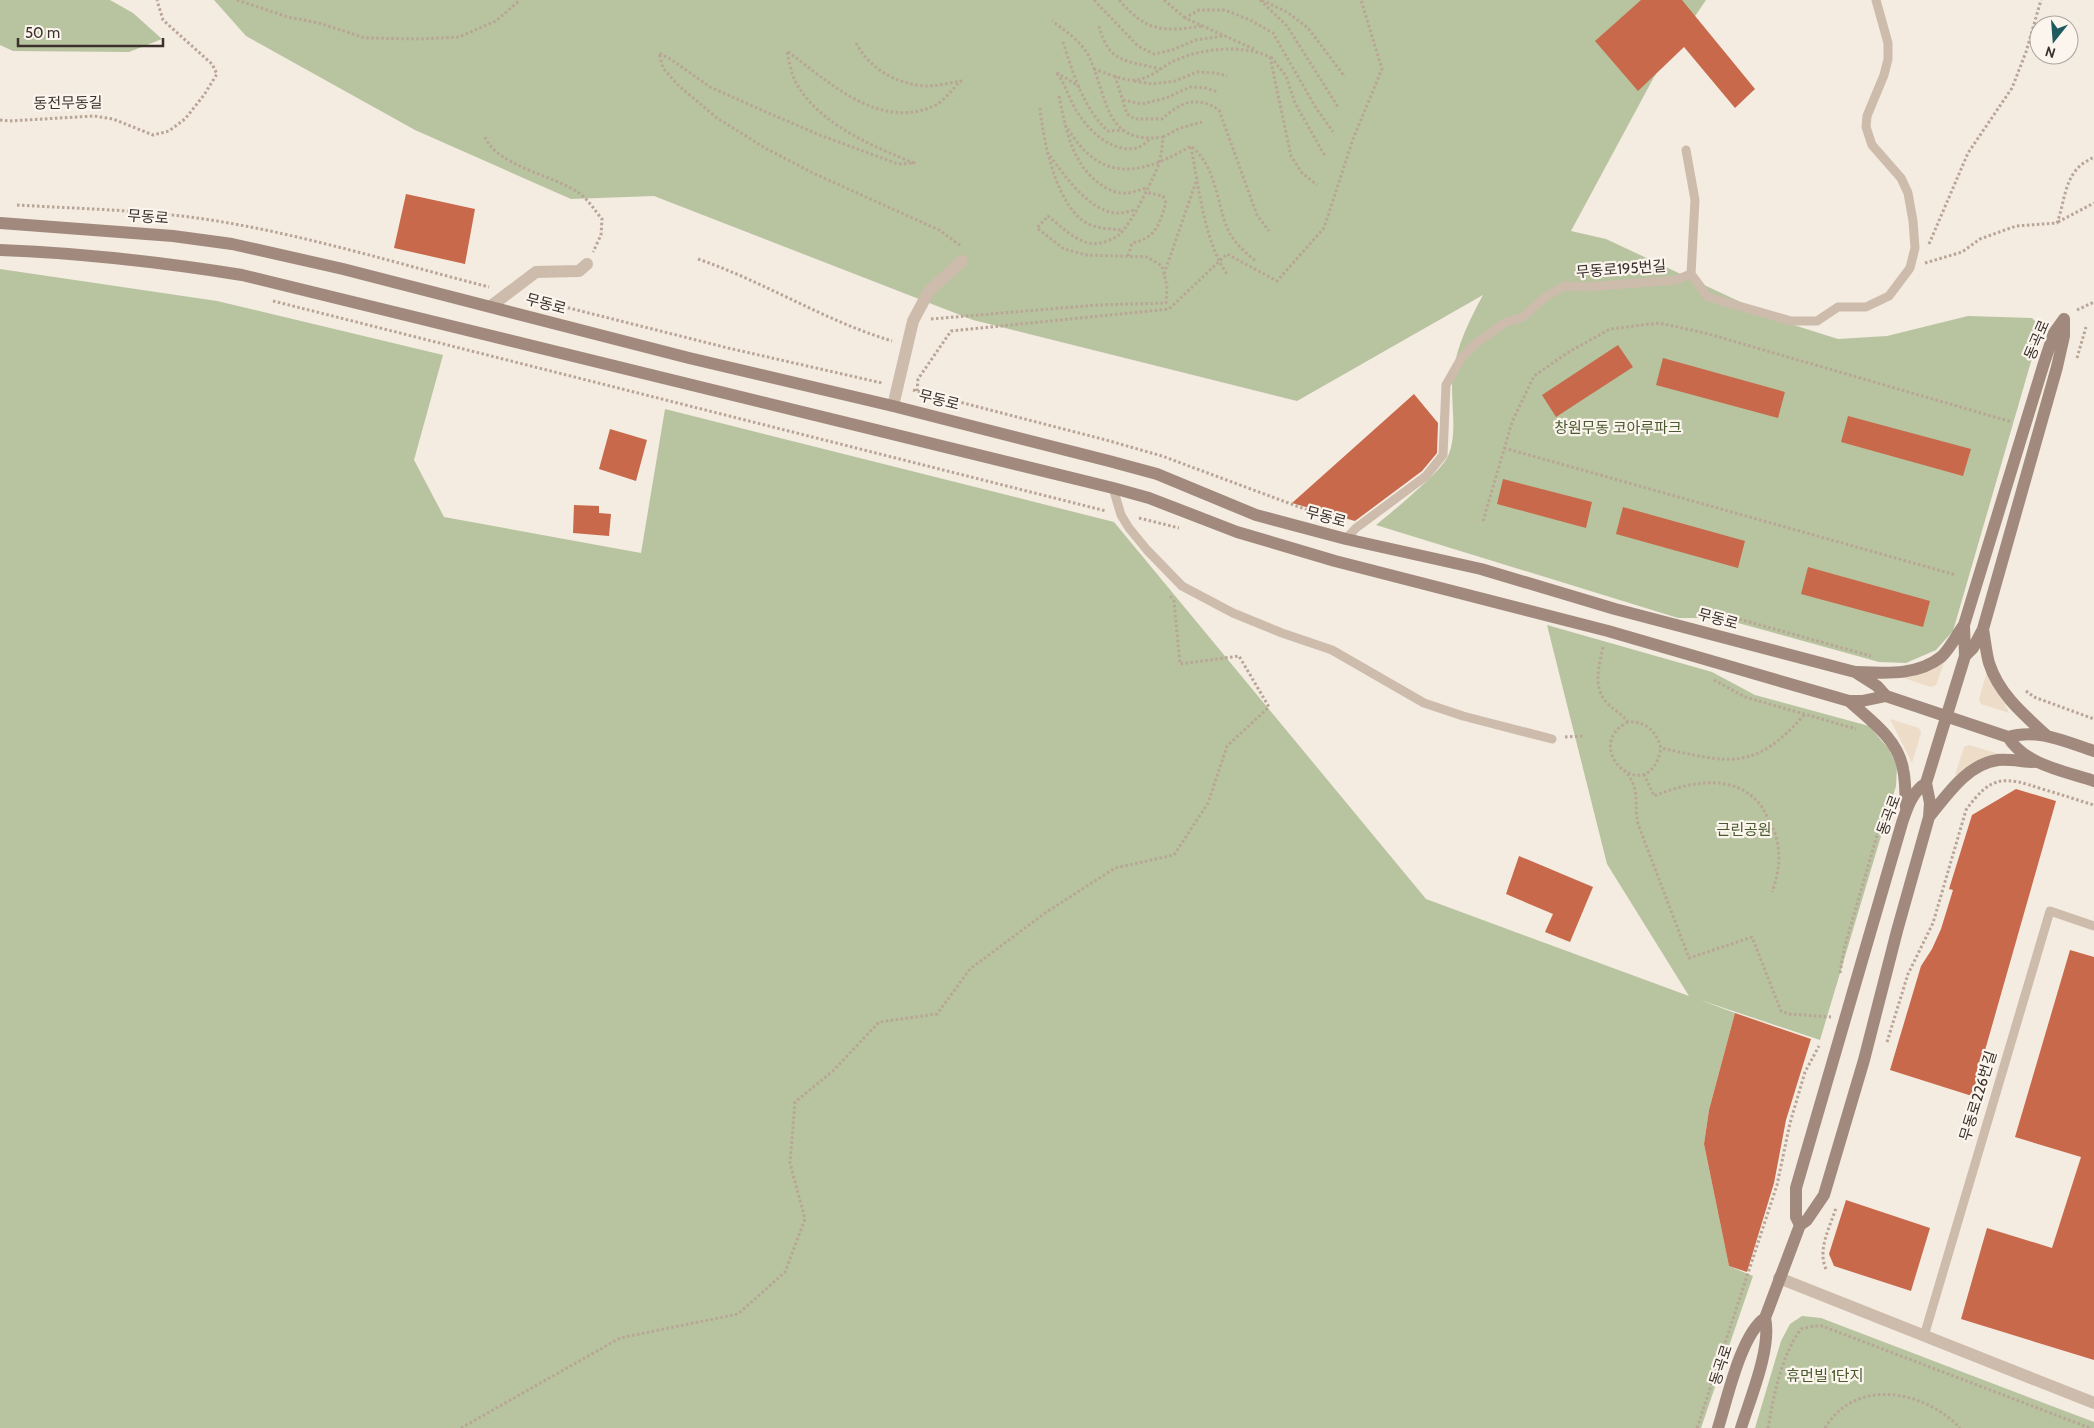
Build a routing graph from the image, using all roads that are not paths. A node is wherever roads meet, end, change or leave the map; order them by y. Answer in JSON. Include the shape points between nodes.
{"nodes":[{"id":1,"x":1876,"y":0,"type":"edge"},
{"id":2,"x":1686,"y":150,"type":"dead end"},
{"id":3,"x":0,"y":214,"type":"edge"},
{"id":4,"x":6,"y":223,"type":"edge"},
{"id":5,"x":0,"y":250,"type":"edge"},
{"id":6,"x":962,"y":261,"type":"road end"},
{"id":7,"x":587,"y":264,"type":"road end"},
{"id":8,"x":1691,"y":274,"type":"junction"},
{"id":9,"x":491,"y":306,"type":"junction"},
{"id":10,"x":893,"y":406,"type":"junction"},
{"id":11,"x":1114,"y":488,"type":"junction"},
{"id":12,"x":1346,"y":540,"type":"junction"},
{"id":13,"x":1964,"y":625,"type":"junction"},
{"id":14,"x":1983,"y":629,"type":"junction"},
{"id":15,"x":1965,"y":656,"type":"junction"},
{"id":16,"x":1855,"y":672,"type":"junction"},
{"id":17,"x":1886,"y":696,"type":"junction"},
{"id":18,"x":1849,"y":701,"type":"junction"},
{"id":19,"x":1946,"y":716,"type":"junction"},
{"id":20,"x":2046,"y":735,"type":"junction"},
{"id":21,"x":2008,"y":737,"type":"junction"},
{"id":22,"x":1552,"y":739,"type":"dead end"},
{"id":23,"x":2094,"y":751,"type":"edge"},
{"id":24,"x":2037,"y":762,"type":"junction"},
{"id":25,"x":2094,"y":781,"type":"edge"},
{"id":26,"x":1926,"y":783,"type":"junction"},
{"id":27,"x":1906,"y":810,"type":"junction"},
{"id":28,"x":1929,"y":817,"type":"junction"},
{"id":29,"x":2094,"y":926,"type":"edge"},
{"id":30,"x":1800,"y":1225,"type":"junction"},
{"id":31,"x":1779,"y":1278,"type":"junction"},
{"id":32,"x":1765,"y":1318,"type":"junction"},
{"id":33,"x":1924,"y":1336,"type":"junction"},
{"id":34,"x":2094,"y":1403,"type":"edge"},
{"id":35,"x":1718,"y":1428,"type":"edge"},
{"id":36,"x":1741,"y":1428,"type":"edge"}],
"edges":[{"from":1,"to":8,"type":"lane","via":[[1888,42],[1888,59],[1866,127],[1872,144],[1901,178],[1908,193],[1915,248],[1910,268],[1889,296],[1866,307],[1838,307],[1817,321],[1791,321],[1708,298]]},
{"from":2,"to":8,"type":"lane","via":[[1695,200]]},
{"from":3,"to":4,"type":"street"},
{"from":4,"to":9,"type":"main road","name":"무동로","via":[[173,236],[232,244],[343,268]]},
{"from":5,"to":11,"type":"main road","via":[[64,252],[242,275]]},
{"from":6,"to":10,"type":"street","via":[[928,291],[913,321]]},
{"from":7,"to":9,"type":"street","via":[[579,271],[536,272]]},
{"from":8,"to":12,"type":"lane","name":"무동로195번길","via":[[1676,280],[1564,286],[1523,317],[1504,323],[1475,344],[1462,356],[1446,385],[1443,455],[1426,476],[1356,528]]},
{"from":9,"to":10,"type":"main road","name":"무동로"},
{"from":10,"to":12,"type":"main road","name":"무동로","via":[[1157,474],[1256,515]]},
{"from":11,"to":18,"type":"main road","via":[[1237,532],[1334,561],[1608,631]]},
{"from":11,"to":22,"type":"lane","via":[[1121,515],[1147,550],[1182,586],[1282,634],[1332,650],[1424,703]]},
{"from":12,"to":16,"type":"main road","name":"무동로","via":[[1481,569],[1615,609]]},
{"from":13,"to":14,"type":"main road","name":"동곡로","via":[[2054,333],[2064,319],[2057,367]]},
{"from":13,"to":15,"type":"main road","name":"동곡로"},
{"from":13,"to":16,"type":"main road","via":[[1942,656],[1924,666],[1897,674]]},
{"from":14,"to":15,"type":"main road","name":"동곡로"},
{"from":14,"to":20,"type":"main road","via":[[1989,663],[2008,700]]},
{"from":15,"to":19,"type":"main road"},
{"from":16,"to":17,"type":"main road"},
{"from":17,"to":18,"type":"main road"},
{"from":17,"to":19,"type":"main road"},
{"from":18,"to":27,"type":"main road","via":[[1890,739],[1899,755]]},
{"from":19,"to":21,"type":"main road"},
{"from":19,"to":26,"type":"main road"},
{"from":20,"to":21,"type":"main road","via":[[2017,734]]},
{"from":20,"to":23,"type":"main road"},
{"from":21,"to":24,"type":"main road","via":[[2013,746]]},
{"from":24,"to":25,"type":"main road"},
{"from":24,"to":28,"type":"main road","via":[[1997,760],[1972,770],[1956,783]]},
{"from":26,"to":27,"type":"main road","name":"동곡로","via":[[1919,787]]},
{"from":26,"to":28,"type":"main road","name":"동곡로"},
{"from":27,"to":30,"type":"main road","name":"동곡로","via":[[1796,1188],[1796,1217]]},
{"from":28,"to":30,"type":"main road","name":"동곡로","via":[[1824,1195]]},
{"from":29,"to":33,"type":"lane","name":"무동로226번길","via":[[2050,911]]},
{"from":30,"to":31,"type":"main road","name":"동곡로"},
{"from":31,"to":32,"type":"main road","name":"동곡로"},
{"from":31,"to":33,"type":"street"},
{"from":32,"to":35,"type":"main road","name":"동곡로","via":[[1758,1323],[1744,1346]]},
{"from":32,"to":36,"type":"main road","name":"동곡로","via":[[1764,1353]]},
{"from":33,"to":34,"type":"street"}]}
